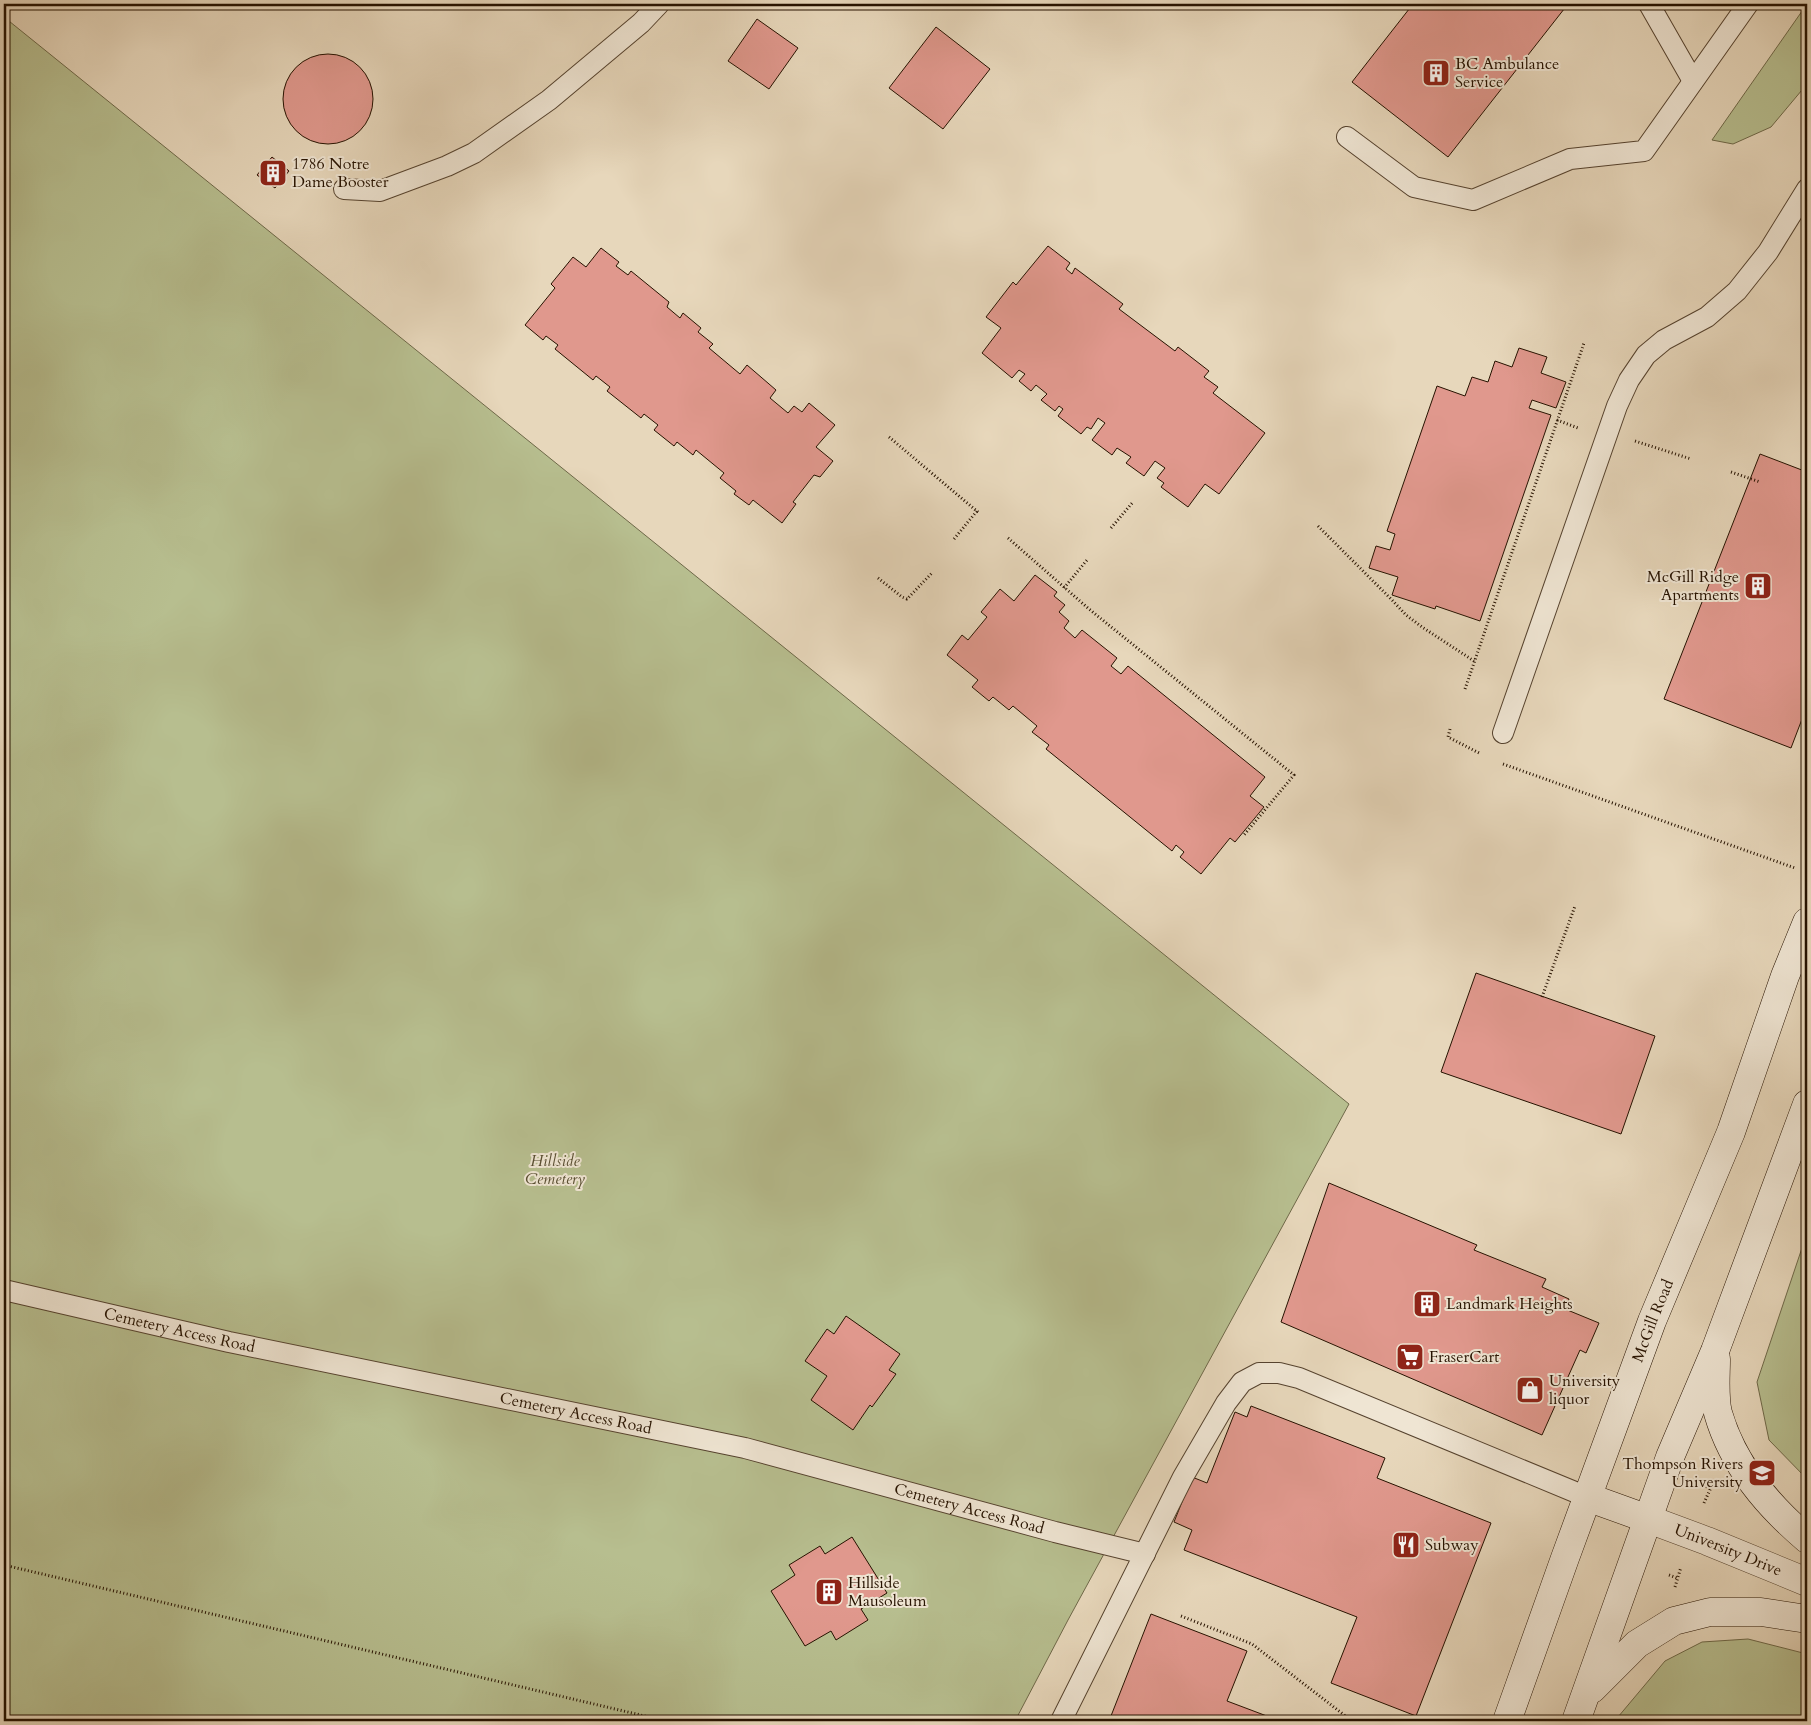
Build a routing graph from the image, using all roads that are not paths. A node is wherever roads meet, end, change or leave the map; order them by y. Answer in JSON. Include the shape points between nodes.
{"nodes":[{"id":1,"x":659,"y":4,"type":"edge"},
{"id":2,"x":1649,"y":4,"type":"edge"},
{"id":3,"x":1748,"y":4,"type":"edge"},
{"id":4,"x":1693,"y":81,"type":"junction"},
{"id":5,"x":1347,"y":137,"type":"dead end"},
{"id":6,"x":344,"y":189,"type":"dead end"},
{"id":7,"x":1807,"y":189,"type":"edge"},
{"id":8,"x":1502,"y":733,"type":"dead end"},
{"id":9,"x":1807,"y":922,"type":"edge"},
{"id":10,"x":1807,"y":1104,"type":"edge"},
{"id":11,"x":4,"y":1290,"type":"edge"},
{"id":12,"x":1716,"y":1351,"type":"junction"},
{"id":13,"x":1587,"y":1497,"type":"junction"},
{"id":14,"x":1648,"y":1519,"type":"junction"},
{"id":15,"x":1807,"y":1539,"type":"edge"},
{"id":16,"x":1145,"y":1554,"type":"junction"},
{"id":17,"x":1807,"y":1582,"type":"edge"},
{"id":18,"x":1807,"y":1618,"type":"edge"},
{"id":19,"x":1586,"y":1696,"type":"junction"},
{"id":20,"x":1060,"y":1721,"type":"edge"},
{"id":21,"x":1507,"y":1721,"type":"edge"},
{"id":22,"x":1576,"y":1721,"type":"edge"}],
"edges":[{"from":1,"to":6,"type":"lane","via":[[549,100],[474,153],[380,191]]},
{"from":2,"to":4,"type":"lane"},
{"from":3,"to":4,"type":"lane"},
{"from":4,"to":5,"type":"lane","via":[[1644,151],[1570,159],[1473,200],[1414,187]]},
{"from":7,"to":8,"type":"lane","via":[[1768,252],[1737,291],[1707,317],[1664,340],[1646,354],[1629,380],[1614,414]]},
{"from":9,"to":13,"type":"main road","name":"McGill Road","via":[[1731,1132],[1652,1321]]},
{"from":10,"to":12,"type":"main road"},
{"from":11,"to":16,"type":"lane","name":"Cemetery Access Road","via":[[229,1342],[745,1448]]},
{"from":12,"to":14,"type":"main road","via":[[1670,1457]]},
{"from":12,"to":15,"type":"main road","via":[[1718,1411],[1733,1454],[1756,1489]]},
{"from":13,"to":14,"type":"main road","name":"University Drive"},
{"from":13,"to":16,"type":"lane","via":[[1298,1378],[1259,1373],[1242,1382],[1226,1403],[1183,1477]]},
{"from":13,"to":21,"type":"main road","name":"McGill Road"},
{"from":14,"to":17,"type":"main road","name":"University Drive"},
{"from":14,"to":19,"type":"main road"},
{"from":16,"to":20,"type":"lane"},
{"from":18,"to":19,"type":"main road","via":[[1761,1612],[1710,1612],[1674,1621],[1637,1644]]},
{"from":19,"to":22,"type":"main road"}]}
